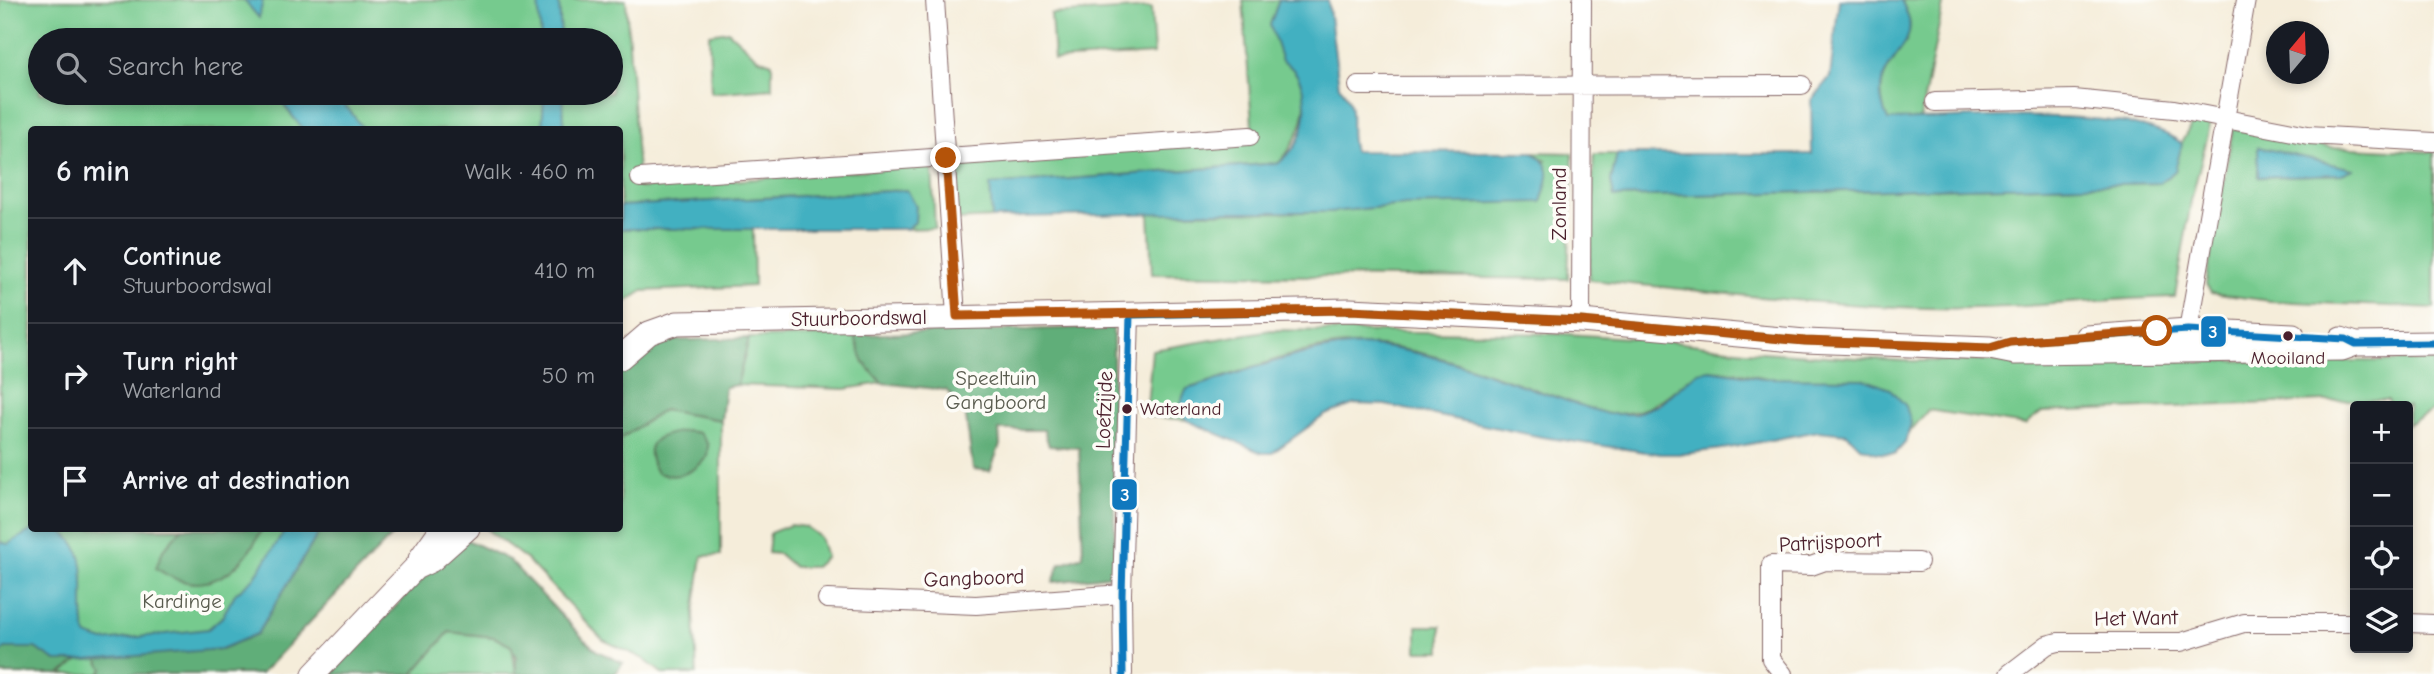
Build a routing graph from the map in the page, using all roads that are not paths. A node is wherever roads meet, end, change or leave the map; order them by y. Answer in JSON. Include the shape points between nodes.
{"nodes":[{"id":1,"x":934,"y":0,"type":"edge"},
{"id":2,"x":1582,"y":0,"type":"edge"},
{"id":3,"x":2246,"y":0,"type":"edge"},
{"id":4,"x":1802,"y":85,"type":"dead end"},
{"id":5,"x":1358,"y":86,"type":"dead end"},
{"id":6,"x":1583,"y":86,"type":"junction"},
{"id":7,"x":1936,"y":102,"type":"dead end"},
{"id":8,"x":2224,"y":119,"type":"junction"},
{"id":9,"x":1251,"y":136,"type":"dead end"},
{"id":10,"x":2434,"y":142,"type":"edge"},
{"id":11,"x":946,"y":158,"type":"junction"},
{"id":12,"x":640,"y":178,"type":"dead end"},
{"id":13,"x":1130,"y":314,"type":"junction"},
{"id":14,"x":957,"y":316,"type":"junction"},
{"id":15,"x":1581,"y":321,"type":"junction"},
{"id":16,"x":2188,"y":339,"type":"junction"},
{"id":17,"x":2434,"y":343,"type":"edge"},
{"id":18,"x":623,"y":355,"type":"edge"},
{"id":19,"x":439,"y":532,"type":"edge"},
{"id":20,"x":464,"y":532,"type":"edge"},
{"id":21,"x":1919,"y":562,"type":"dead end"},
{"id":22,"x":415,"y":568,"type":"junction"},
{"id":23,"x":1122,"y":594,"type":"junction"},
{"id":24,"x":827,"y":599,"type":"dead end"},
{"id":25,"x":2350,"y":623,"type":"edge"},
{"id":26,"x":2413,"y":623,"type":"edge"},
{"id":27,"x":2434,"y":624,"type":"edge"},
{"id":28,"x":314,"y":674,"type":"edge"},
{"id":29,"x":1123,"y":674,"type":"edge"},
{"id":30,"x":1783,"y":674,"type":"edge"},
{"id":31,"x":2010,"y":674,"type":"edge"}],
"edges":[{"from":1,"to":11,"type":"street"},
{"from":2,"to":6,"type":"street","name":"Zonland"},
{"from":3,"to":8,"type":"street"},
{"from":4,"to":6,"type":"street"},
{"from":5,"to":6,"type":"street"},
{"from":6,"to":15,"type":"street","name":"Zonland"},
{"from":7,"to":8,"type":"street","via":[[2074,99]]},
{"from":8,"to":10,"type":"street","via":[[2340,139]]},
{"from":8,"to":16,"type":"street"},
{"from":9,"to":11,"type":"street"},
{"from":11,"to":12,"type":"street"},
{"from":11,"to":14,"type":"street"},
{"from":13,"to":14,"type":"street","name":"Stuurboordswal"},
{"from":13,"to":15,"type":"street","name":"Stuurboordswal","via":[[1350,310]]},
{"from":13,"to":23,"type":"street","name":"Loefzijde"},
{"from":14,"to":18,"type":"street","name":"Stuurboordswal","via":[[677,323],[649,333]]},
{"from":15,"to":16,"type":"street","name":"Stuurboordswal","via":[[1805,341],[1990,348],[2010,342]]},
{"from":16,"to":17,"type":"street","name":"Stuurboordswal","via":[[2342,349],[2356,344]]},
{"from":19,"to":22,"type":"street"},
{"from":20,"to":22,"type":"street","via":[[432,560]]},
{"from":21,"to":30,"type":"street","name":"Patrijspoort","via":[[1771,565],[1771,659]]},
{"from":22,"to":28,"type":"street"},
{"from":23,"to":24,"type":"street","name":"Gangboord","via":[[975,606]]},
{"from":23,"to":29,"type":"street","name":"Loefzijde"},
{"from":25,"to":31,"type":"street","name":"Het Want","via":[[2244,623],[2181,642],[2058,642],[2047,645]]},
{"from":26,"to":27,"type":"street"}]}
